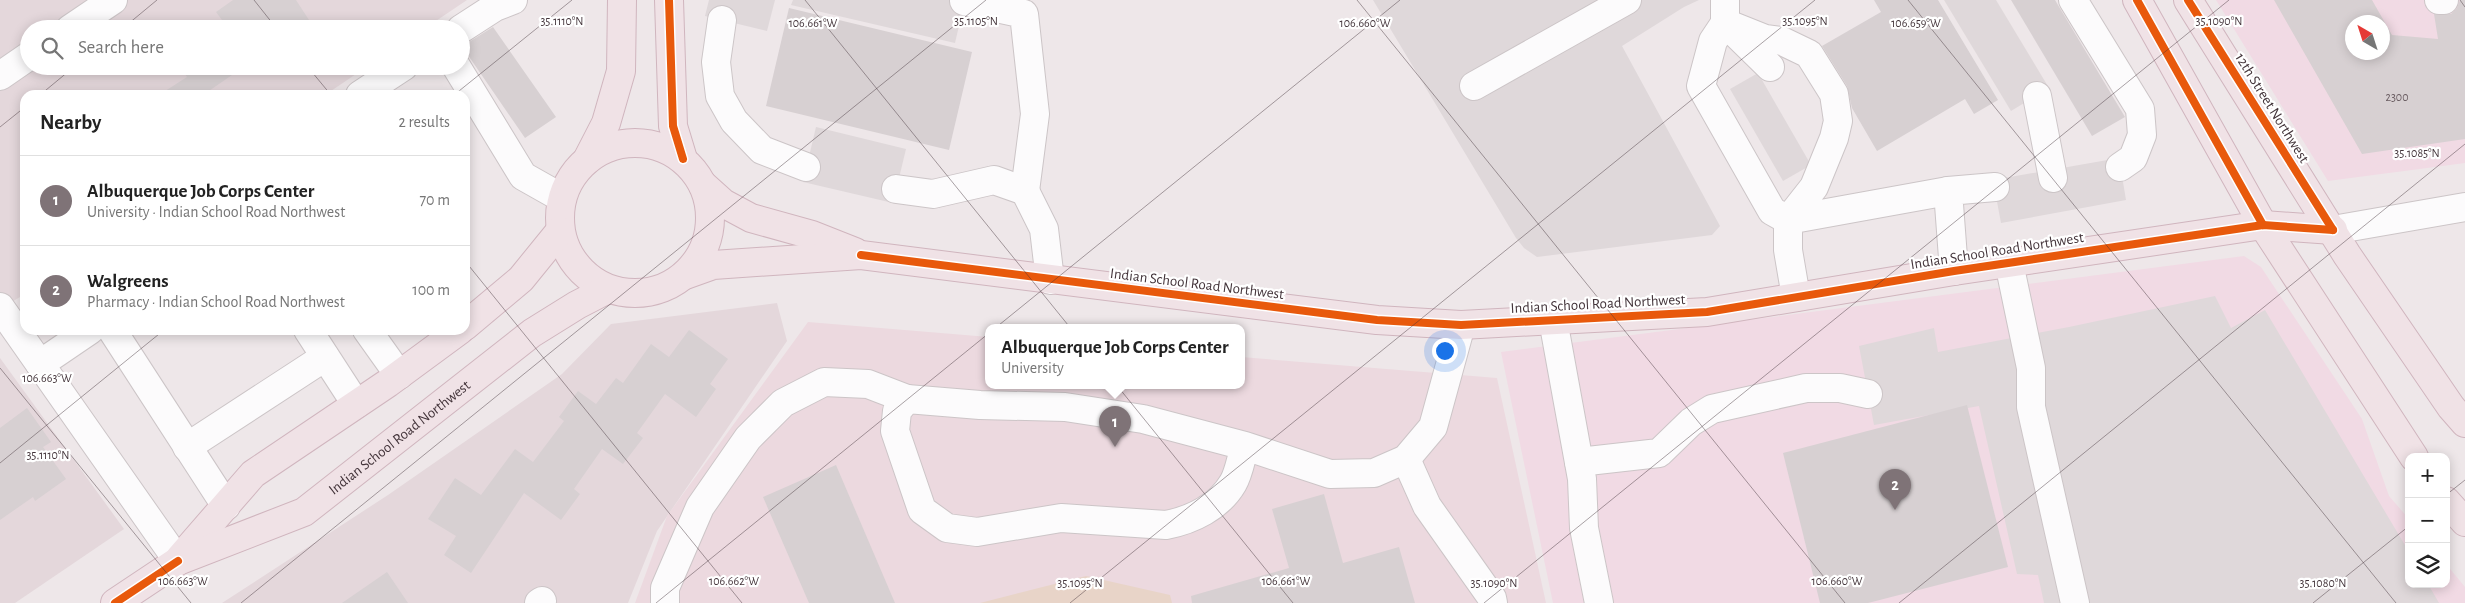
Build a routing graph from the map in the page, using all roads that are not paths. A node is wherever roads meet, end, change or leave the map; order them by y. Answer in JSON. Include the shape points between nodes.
{"nodes":[{"id":1,"x":113,"y":0,"type":"edge"},
{"id":2,"x":512,"y":0,"type":"edge"},
{"id":3,"x":622,"y":0,"type":"edge"},
{"id":4,"x":669,"y":0,"type":"edge"},
{"id":5,"x":1627,"y":0,"type":"edge"},
{"id":6,"x":2073,"y":0,"type":"edge"},
{"id":7,"x":2137,"y":0,"type":"edge"},
{"id":8,"x":2188,"y":0,"type":"edge"},
{"id":9,"x":2439,"y":0,"type":"edge"},
{"id":10,"x":2444,"y":0,"type":"edge"},
{"id":11,"x":964,"y":1,"type":"edge"},
{"id":12,"x":1725,"y":11,"type":"edge"},
{"id":13,"x":83,"y":20,"type":"edge"},
{"id":14,"x":722,"y":20,"type":"dead end"},
{"id":15,"x":470,"y":23,"type":"edge"},
{"id":16,"x":20,"y":62,"type":"edge"},
{"id":17,"x":1770,"y":67,"type":"dead end"},
{"id":18,"x":390,"y":75,"type":"edge"},
{"id":19,"x":462,"y":75,"type":"edge"},
{"id":20,"x":0,"y":76,"type":"edge"},
{"id":21,"x":1474,"y":86,"type":"dead end"},
{"id":22,"x":368,"y":90,"type":"edge"},
{"id":23,"x":2037,"y":96,"type":"dead end"},
{"id":24,"x":682,"y":159,"type":"junction"},
{"id":25,"x":586,"y":160,"type":"junction"},
{"id":26,"x":806,"y":167,"type":"dead end"},
{"id":27,"x":2120,"y":167,"type":"dead end"},
{"id":28,"x":2053,"y":178,"type":"dead end"},
{"id":29,"x":703,"y":185,"type":"junction"},
{"id":30,"x":1995,"y":187,"type":"dead end"},
{"id":31,"x":896,"y":189,"type":"dead end"},
{"id":32,"x":1025,"y":191,"type":"junction"},
{"id":33,"x":1948,"y":191,"type":"junction"},
{"id":34,"x":562,"y":198,"type":"junction"},
{"id":35,"x":2465,"y":207,"type":"edge"},
{"id":36,"x":1788,"y":220,"type":"junction"},
{"id":37,"x":2262,"y":225,"type":"junction"},
{"id":38,"x":2333,"y":230,"type":"junction"},
{"id":39,"x":560,"y":231,"type":"junction"},
{"id":40,"x":861,"y":255,"type":"junction"},
{"id":41,"x":2009,"y":263,"type":"junction"},
{"id":42,"x":1954,"y":271,"type":"junction"},
{"id":43,"x":685,"y":275,"type":"junction"},
{"id":44,"x":1050,"y":280,"type":"junction"},
{"id":45,"x":608,"y":289,"type":"junction"},
{"id":46,"x":1796,"y":297,"type":"junction"},
{"id":47,"x":12,"y":315,"type":"edge"},
{"id":48,"x":1553,"y":320,"type":"junction"},
{"id":49,"x":470,"y":322,"type":"edge"},
{"id":50,"x":1462,"y":325,"type":"junction"},
{"id":51,"x":20,"y":329,"type":"edge"},
{"id":52,"x":23,"y":335,"type":"edge"},
{"id":53,"x":83,"y":335,"type":"edge"},
{"id":54,"x":115,"y":335,"type":"edge"},
{"id":55,"x":311,"y":335,"type":"edge"},
{"id":56,"x":370,"y":335,"type":"edge"},
{"id":57,"x":453,"y":335,"type":"edge"},
{"id":58,"x":325,"y":356,"type":"junction"},
{"id":59,"x":40,"y":364,"type":"junction"},
{"id":60,"x":398,"y":375,"type":"junction"},
{"id":61,"x":1868,"y":394,"type":"dead end"},
{"id":62,"x":907,"y":399,"type":"junction"},
{"id":63,"x":356,"y":404,"type":"junction"},
{"id":64,"x":2465,"y":423,"type":"edge"},
{"id":65,"x":1245,"y":446,"type":"junction"},
{"id":66,"x":187,"y":447,"type":"junction"},
{"id":67,"x":2411,"y":453,"type":"edge"},
{"id":68,"x":1406,"y":460,"type":"junction"},
{"id":69,"x":1579,"y":462,"type":"junction"},
{"id":70,"x":2450,"y":505,"type":"edge"},
{"id":71,"x":226,"y":506,"type":"junction"},
{"id":72,"x":2465,"y":522,"type":"edge"},
{"id":73,"x":178,"y":560,"type":"junction"},
{"id":74,"x":116,"y":603,"type":"edge"},
{"id":75,"x":665,"y":603,"type":"edge"},
{"id":76,"x":1493,"y":603,"type":"edge"},
{"id":77,"x":1600,"y":603,"type":"edge"},
{"id":78,"x":2075,"y":603,"type":"edge"}],
"edges":[{"from":1,"to":13,"type":"street"},
{"from":2,"to":15,"type":"street"},
{"from":3,"to":25,"type":"main road","via":[[621,71],[606,123]]},
{"from":4,"to":24,"type":"main road","via":[[672,126]]},
{"from":5,"to":21,"type":"street"},
{"from":6,"to":27,"type":"street","via":[[2140,109],[2142,135],[2133,158]]},
{"from":7,"to":37,"type":"main road"},
{"from":8,"to":38,"type":"main road","name":"12th Street Northwest"},
{"from":9,"to":10,"type":"street"},
{"from":11,"to":32,"type":"street","via":[[1024,14],[1035,114]]},
{"from":12,"to":17,"type":"street"},
{"from":12,"to":36,"type":"street","via":[[1713,40],[1701,86],[1772,211]]},
{"from":12,"to":36,"type":"street","via":[[1764,39],[1782,41],[1810,54],[1834,94],[1838,121],[1834,138],[1814,187]]},
{"from":14,"to":26,"type":"street","via":[[716,62],[720,96],[734,121],[762,150]]},
{"from":16,"to":20,"type":"street"},
{"from":18,"to":22,"type":"street"},
{"from":19,"to":34,"type":"street","via":[[524,176]]},
{"from":23,"to":28,"type":"street"},
{"from":24,"to":25,"type":"main road","via":[[660,147],[635,143],[609,147]]},
{"from":24,"to":29,"type":"main road"},
{"from":25,"to":34,"type":"main road","via":[[572,177]]},
{"from":29,"to":40,"type":"main road","name":"Indian School Road Northwest","via":[[723,203],[751,218],[812,235]]},
{"from":29,"to":43,"type":"main road","via":[[710,209],[710,233],[700,256]]},
{"from":30,"to":33,"type":"street"},
{"from":31,"to":32,"type":"street","via":[[933,194],[994,180]]},
{"from":32,"to":44,"type":"street","via":[[1044,229]]},
{"from":33,"to":36,"type":"street"},
{"from":33,"to":42,"type":"street"},
{"from":34,"to":39,"type":"main road"},
{"from":35,"to":38,"type":"street","name":"Indian School Road Northwest"},
{"from":36,"to":46,"type":"street","via":[[1788,250]]},
{"from":37,"to":38,"type":"main road","name":"Indian School Road Northwest"},
{"from":37,"to":41,"type":"main road","name":"Indian School Road Northwest"},
{"from":37,"to":67,"type":"main road"},
{"from":38,"to":64,"type":"main road","name":"12th Street Northwest"},
{"from":39,"to":45,"type":"main road","via":[[576,266],[591,280]]},
{"from":39,"to":49,"type":"main road","via":[[521,279]]},
{"from":40,"to":43,"type":"main road","name":"Indian School Road Northwest","via":[[713,265]]},
{"from":40,"to":44,"type":"main road","name":"Indian School Road Northwest"},
{"from":41,"to":42,"type":"main road","name":"Indian School Road Northwest"},
{"from":41,"to":78,"type":"street","via":[[2031,368],[2031,407]]},
{"from":42,"to":46,"type":"main road","name":"Indian School Road Northwest"},
{"from":43,"to":45,"type":"main road","via":[[648,293],[628,294]]},
{"from":44,"to":50,"type":"main road","name":"Indian School Road Northwest","via":[[1377,320]]},
{"from":45,"to":73,"type":"main road","name":"Indian School Road Northwest","via":[[532,333],[304,512]]},
{"from":46,"to":48,"type":"main road","name":"Indian School Road Northwest","via":[[1707,312]]},
{"from":47,"to":51,"type":"street"},
{"from":48,"to":50,"type":"main road","name":"Indian School Road Northwest"},
{"from":48,"to":69,"type":"street"},
{"from":50,"to":68,"type":"street","via":[[1433,427]]},
{"from":52,"to":59,"type":"street"},
{"from":53,"to":59,"type":"street"},
{"from":54,"to":66,"type":"street"},
{"from":55,"to":58,"type":"street"},
{"from":56,"to":60,"type":"street"},
{"from":57,"to":60,"type":"main road","name":"Indian School Road Northwest"},
{"from":58,"to":63,"type":"street"},
{"from":58,"to":66,"type":"street"},
{"from":59,"to":73,"type":"street"},
{"from":60,"to":63,"type":"main road","name":"Indian School Road Northwest"},
{"from":61,"to":69,"type":"street","via":[[1840,388],[1806,388],[1712,409],[1691,422],[1659,453]]},
{"from":62,"to":65,"type":"street","via":[[1065,407],[1143,419]]},
{"from":62,"to":65,"type":"street","via":[[897,411],[895,432],[922,510],[947,528],[976,532],[1061,518],[1166,525],[1182,522],[1216,503],[1233,483]]},
{"from":62,"to":75,"type":"street","via":[[868,384],[824,382],[783,403],[748,438],[700,507],[665,588]]},
{"from":63,"to":71,"type":"main road","name":"Indian School Road Northwest","via":[[254,474]]},
{"from":65,"to":68,"type":"street","via":[[1330,474],[1374,473]]},
{"from":66,"to":71,"type":"street"},
{"from":68,"to":76,"type":"street","via":[[1427,506]]},
{"from":69,"to":77,"type":"street","via":[[1584,528]]},
{"from":70,"to":72,"type":"main road"},
{"from":71,"to":73,"type":"main road","name":"Indian School Road Northwest"},
{"from":73,"to":74,"type":"main road","name":"Indian School Road Northwest"}]}
